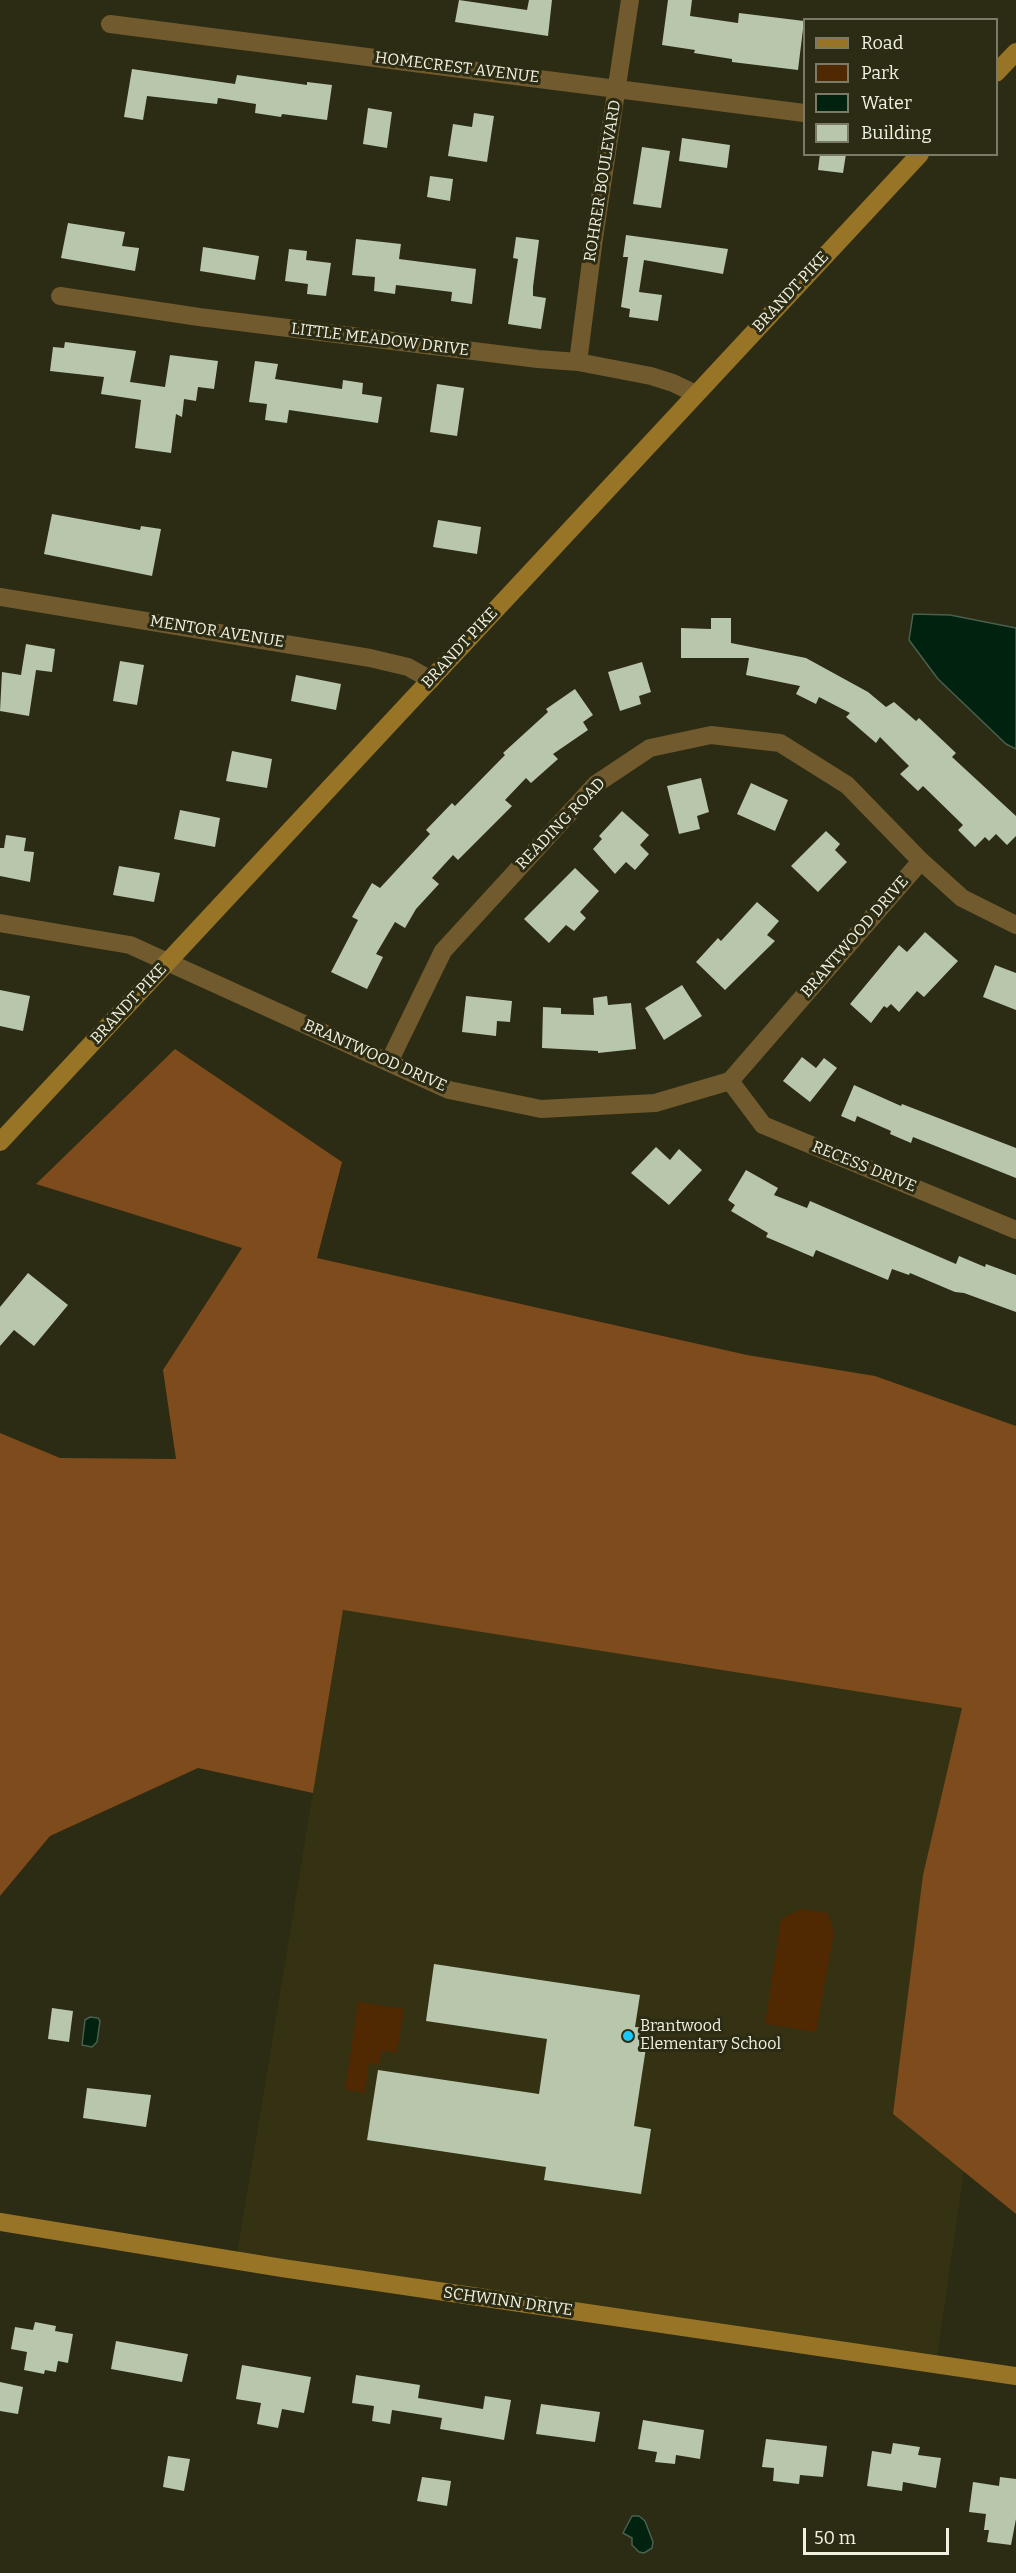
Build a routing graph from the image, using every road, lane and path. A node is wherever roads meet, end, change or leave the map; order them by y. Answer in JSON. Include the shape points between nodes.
{"nodes":[{"id":1,"x":630,"y":0,"type":"edge"},
{"id":2,"x":110,"y":24,"type":"dead end"},
{"id":3,"x":1016,"y":52,"type":"edge"},
{"id":4,"x":998,"y":71,"type":"edge"},
{"id":5,"x":617,"y":89,"type":"junction"},
{"id":6,"x":803,"y":113,"type":"edge"},
{"id":7,"x":919,"y":156,"type":"edge"},
{"id":8,"x":60,"y":296,"type":"dead end"},
{"id":9,"x":578,"y":362,"type":"junction"},
{"id":10,"x":696,"y":394,"type":"junction"},
{"id":11,"x":0,"y":597,"type":"edge"},
{"id":12,"x":431,"y":680,"type":"junction"},
{"id":13,"x":921,"y":861,"type":"junction"},
{"id":14,"x":0,"y":922,"type":"edge"},
{"id":15,"x":1016,"y":925,"type":"edge"},
{"id":16,"x":169,"y":962,"type":"junction"},
{"id":17,"x":389,"y":1062,"type":"junction"},
{"id":18,"x":729,"y":1081,"type":"junction"},
{"id":19,"x":0,"y":1142,"type":"edge"},
{"id":20,"x":1016,"y":1230,"type":"edge"},
{"id":21,"x":0,"y":2222,"type":"edge"},
{"id":22,"x":1016,"y":2376,"type":"edge"}],
"edges":[{"from":1,"to":5,"type":"street","name":"ROHRER BOULEVARD"},
{"from":2,"to":5,"type":"street","name":"HOMECREST AVENUE"},
{"from":3,"to":4,"type":"main road"},
{"from":5,"to":6,"type":"street","name":"HOMECREST AVENUE"},
{"from":5,"to":9,"type":"street","name":"ROHRER BOULEVARD"},
{"from":7,"to":10,"type":"main road","name":"BRANDT PIKE"},
{"from":8,"to":9,"type":"street","name":"LITTLE MEADOW DRIVE","via":[[199,317]]},
{"from":9,"to":10,"type":"street","name":"LITTLE MEADOW DRIVE","via":[[651,376]]},
{"from":10,"to":12,"type":"main road","name":"BRANDT PIKE"},
{"from":11,"to":12,"type":"street","name":"MENTOR AVENUE","via":[[370,658],[408,667]]},
{"from":12,"to":16,"type":"main road","name":"BRANDT PIKE"},
{"from":13,"to":15,"type":"street","name":"READING ROAD","via":[[962,898]]},
{"from":13,"to":17,"type":"street","name":"READING ROAD","via":[[847,784],[780,742],[711,735],[650,748],[596,784],[443,951]]},
{"from":13,"to":18,"type":"street","name":"BRANTWOOD DRIVE"},
{"from":14,"to":16,"type":"street","name":"BRANTWOOD DRIVE","via":[[130,945]]},
{"from":16,"to":17,"type":"street","name":"BRANTWOOD DRIVE"},
{"from":16,"to":19,"type":"main road","name":"BRANDT PIKE"},
{"from":17,"to":18,"type":"street","name":"BRANTWOOD DRIVE","via":[[449,1090],[542,1109],[655,1103]]},
{"from":18,"to":20,"type":"street","name":"RECESS DRIVE","via":[[763,1125]]},
{"from":21,"to":22,"type":"main road","name":"SCHWINN DRIVE","via":[[282,2268]]}]}
